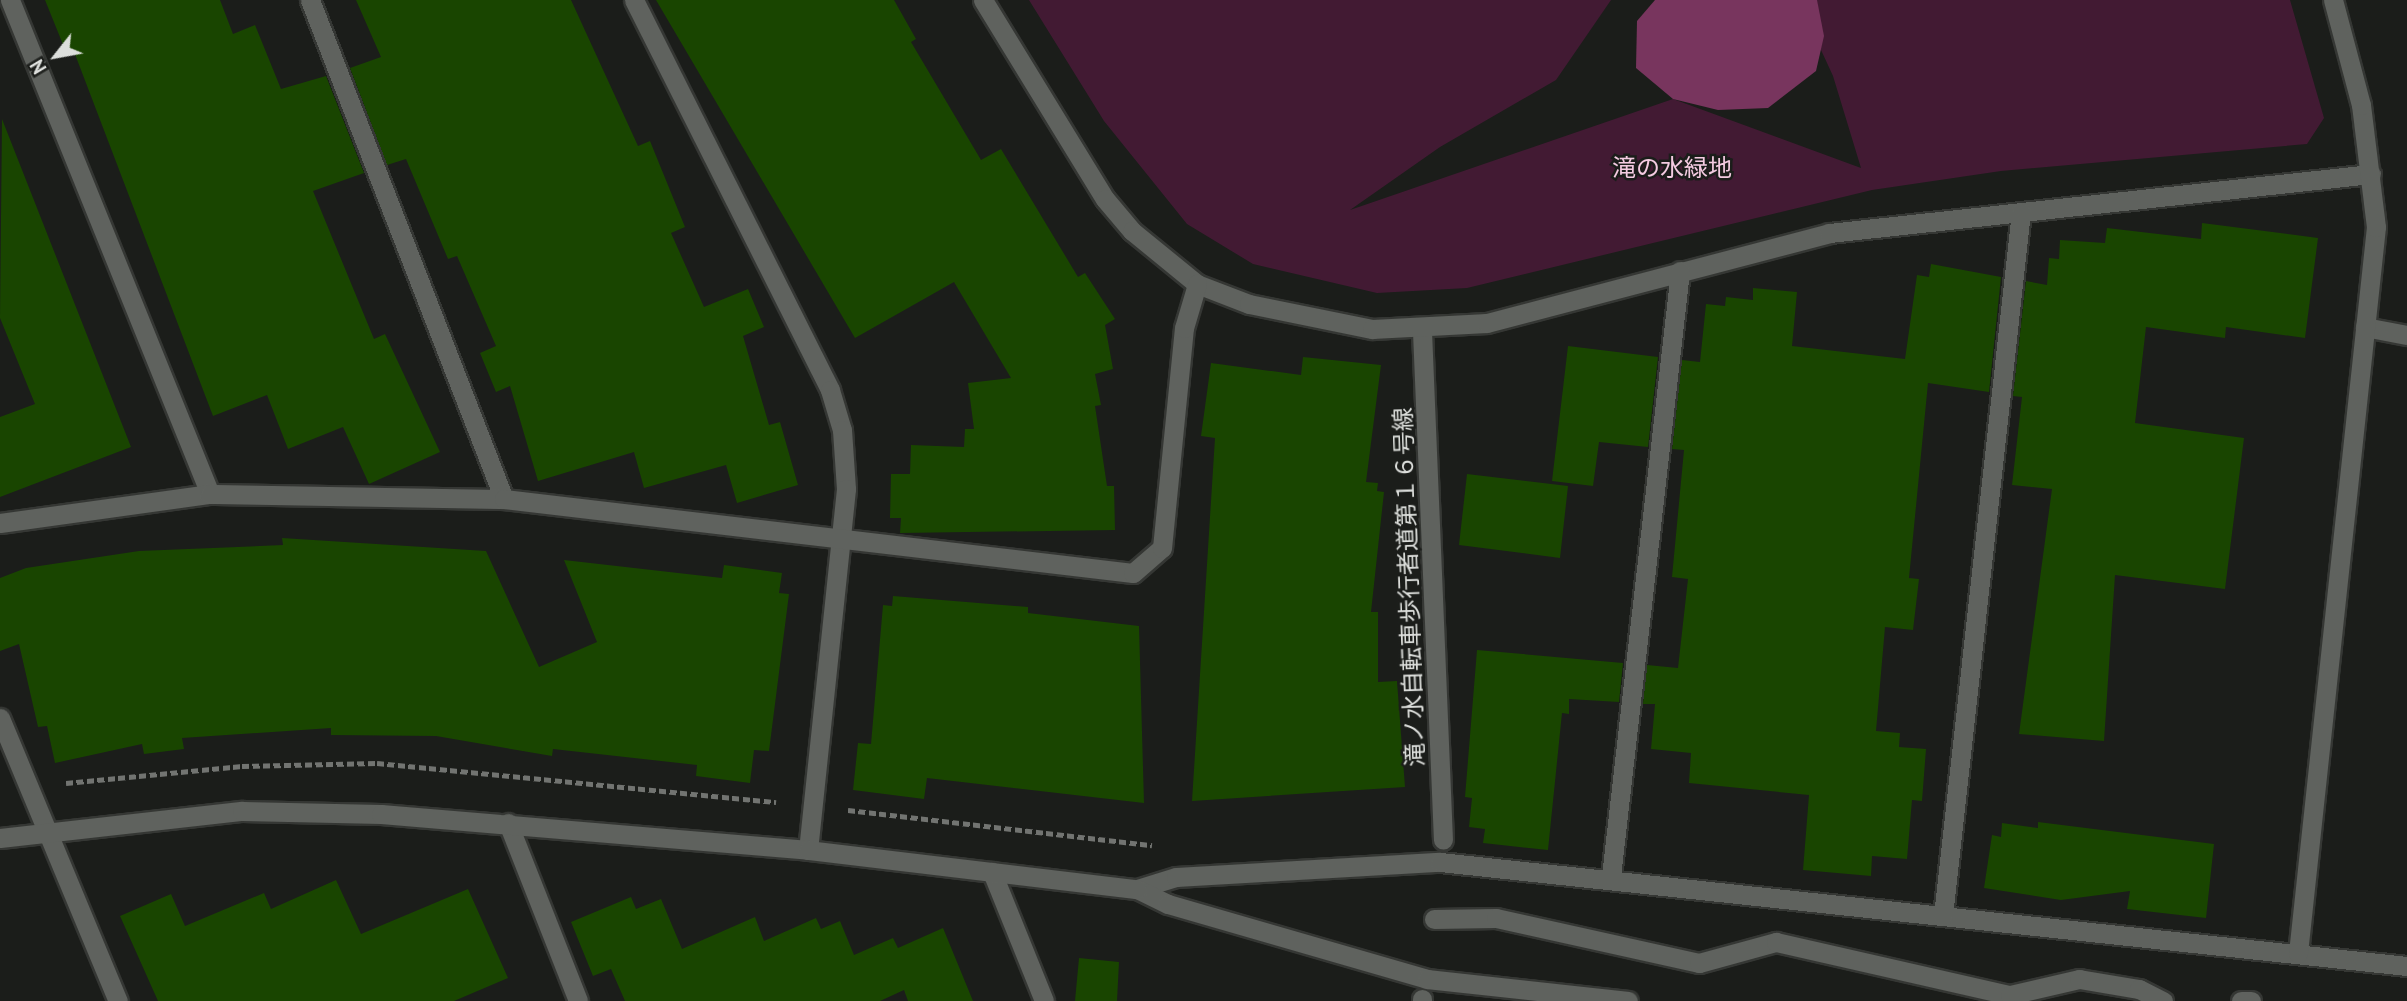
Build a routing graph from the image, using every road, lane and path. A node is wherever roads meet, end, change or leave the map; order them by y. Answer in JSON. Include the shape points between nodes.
{"nodes":[{"id":1,"x":10,"y":0,"type":"edge"},
{"id":2,"x":310,"y":0,"type":"edge"},
{"id":3,"x":634,"y":0,"type":"edge"},
{"id":4,"x":983,"y":0,"type":"edge"},
{"id":5,"x":2333,"y":0,"type":"edge"},
{"id":6,"x":2371,"y":174,"type":"junction"},
{"id":7,"x":2021,"y":212,"type":"junction"},
{"id":8,"x":1680,"y":271,"type":"junction"},
{"id":9,"x":1197,"y":284,"type":"junction"},
{"id":10,"x":2365,"y":327,"type":"junction"},
{"id":11,"x":1422,"y":331,"type":"junction"},
{"id":12,"x":2407,"y":335,"type":"edge"},
{"id":13,"x":210,"y":494,"type":"junction"},
{"id":14,"x":504,"y":499,"type":"junction"},
{"id":15,"x":0,"y":523,"type":"edge"},
{"id":16,"x":841,"y":539,"type":"junction"},
{"id":17,"x":0,"y":718,"type":"edge"},
{"id":18,"x":842,"y":809,"type":"dead end"},
{"id":19,"x":508,"y":823,"type":"junction"},
{"id":20,"x":47,"y":830,"type":"junction"},
{"id":21,"x":0,"y":838,"type":"edge"},
{"id":22,"x":1443,"y":840,"type":"dead end"},
{"id":23,"x":1159,"y":846,"type":"dead end"},
{"id":24,"x":808,"y":850,"type":"junction"},
{"id":25,"x":992,"y":872,"type":"junction"},
{"id":26,"x":1611,"y":876,"type":"junction"},
{"id":27,"x":1137,"y":889,"type":"junction"},
{"id":28,"x":1943,"y":916,"type":"junction"},
{"id":29,"x":1434,"y":919,"type":"dead end"},
{"id":30,"x":2298,"y":953,"type":"junction"},
{"id":31,"x":2407,"y":966,"type":"edge"},
{"id":32,"x":118,"y":1001,"type":"edge"},
{"id":33,"x":578,"y":1001,"type":"edge"},
{"id":34,"x":1044,"y":1001,"type":"edge"},
{"id":35,"x":1621,"y":1001,"type":"edge"},
{"id":36,"x":2163,"y":1001,"type":"edge"},
{"id":37,"x":2241,"y":1001,"type":"edge"},
{"id":38,"x":2251,"y":1001,"type":"edge"}],
"edges":[{"from":1,"to":13,"type":"street"},
{"from":2,"to":14,"type":"street"},
{"from":3,"to":16,"type":"street","via":[[830,390],[842,430]]},
{"from":4,"to":9,"type":"street","via":[[1105,199],[1132,231]]},
{"from":5,"to":6,"type":"street"},
{"from":6,"to":7,"type":"street"},
{"from":6,"to":10,"type":"street","via":[[2376,227]]},
{"from":7,"to":8,"type":"street","via":[[1829,233]]},
{"from":7,"to":28,"type":"street"},
{"from":8,"to":11,"type":"street","via":[[1487,323]]},
{"from":8,"to":26,"type":"street"},
{"from":9,"to":11,"type":"street","via":[[1327,323]]},
{"from":9,"to":16,"type":"street","via":[[1184,328],[1162,548],[1133,573]]},
{"from":10,"to":12,"type":"street"},
{"from":10,"to":30,"type":"street"},
{"from":11,"to":22,"type":"street","name":"滝ノ水自転車歩行者道第１６号線"},
{"from":13,"to":14,"type":"street"},
{"from":13,"to":15,"type":"street"},
{"from":14,"to":16,"type":"street"},
{"from":16,"to":24,"type":"street"},
{"from":17,"to":20,"type":"street"},
{"from":18,"to":23,"type":"path"},
{"from":19,"to":20,"type":"street","via":[[242,811]]},
{"from":19,"to":24,"type":"street"},
{"from":19,"to":33,"type":"street"},
{"from":20,"to":21,"type":"street"},
{"from":20,"to":32,"type":"street"},
{"from":24,"to":25,"type":"street"},
{"from":25,"to":27,"type":"street"},
{"from":25,"to":34,"type":"street"},
{"from":26,"to":27,"type":"street","via":[[1440,862],[1177,877]]},
{"from":26,"to":28,"type":"street"},
{"from":27,"to":35,"type":"street","via":[[1168,904],[1427,979]]},
{"from":28,"to":30,"type":"street"},
{"from":29,"to":36,"type":"street","via":[[1496,918],[1699,963],[1776,942],[2010,995],[2079,979],[2139,989]]},
{"from":30,"to":31,"type":"street"},
{"from":37,"to":38,"type":"street"}]}
